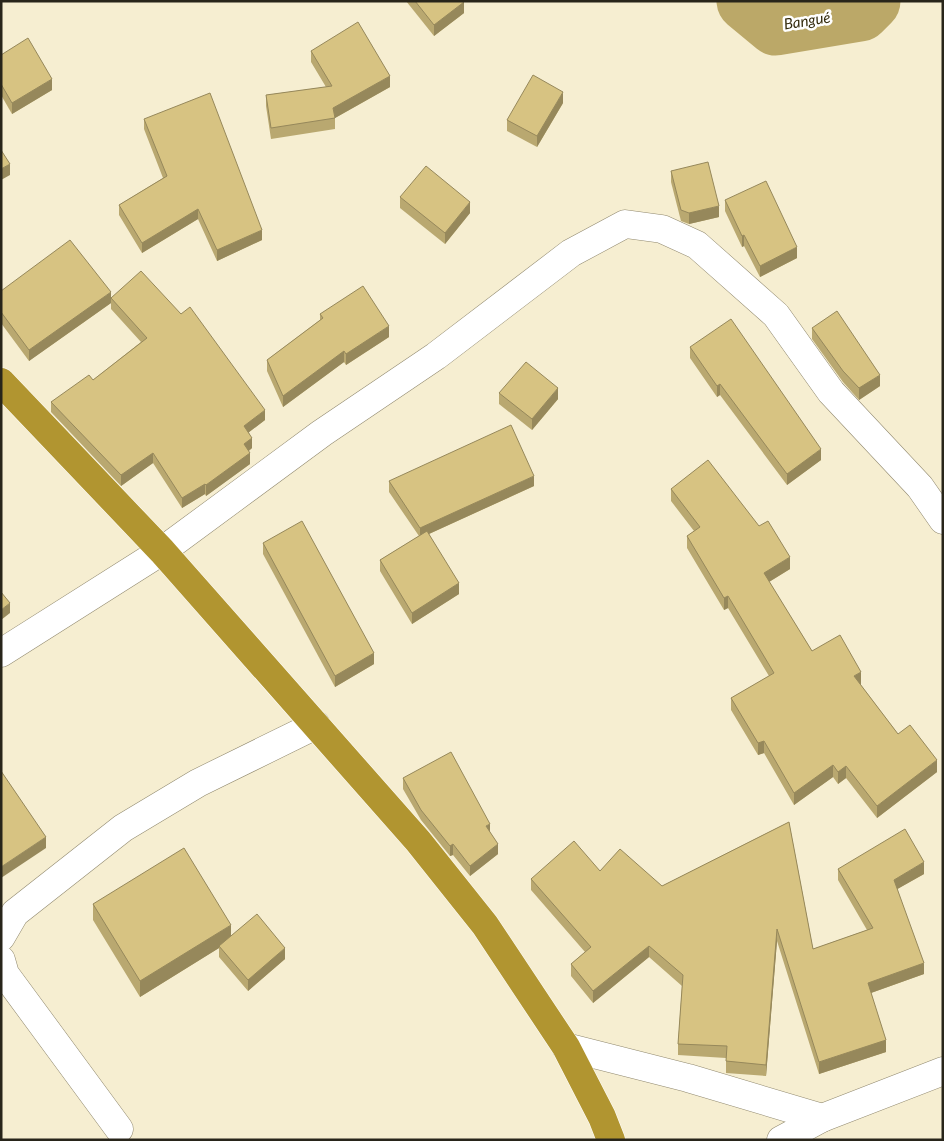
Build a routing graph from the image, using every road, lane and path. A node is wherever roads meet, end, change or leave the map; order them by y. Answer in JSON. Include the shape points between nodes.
{"nodes":[{"id":1,"x":1,"y":382,"type":"edge"},
{"id":2,"x":943,"y":520,"type":"edge"},
{"id":3,"x":162,"y":551,"type":"junction"},
{"id":4,"x":1,"y":653,"type":"edge"},
{"id":5,"x":316,"y":725,"type":"junction"},
{"id":6,"x":1,"y":937,"type":"edge"},
{"id":7,"x":1,"y":960,"type":"edge"},
{"id":8,"x":566,"y":1047,"type":"junction"},
{"id":9,"x":943,"y":1071,"type":"edge"},
{"id":10,"x":822,"y":1118,"type":"junction"},
{"id":11,"x":119,"y":1129,"type":"dead end"},
{"id":12,"x":612,"y":1140,"type":"edge"},
{"id":13,"x":781,"y":1140,"type":"edge"}],
"edges":[{"from":1,"to":3,"type":"highway"},
{"from":2,"to":3,"type":"street","via":[[920,487],[831,392],[776,315],[697,246],[662,229],[625,224],[570,253],[436,356],[322,433]]},
{"from":3,"to":4,"type":"street"},
{"from":3,"to":5,"type":"highway"},
{"from":5,"to":6,"type":"street","via":[[198,783],[123,828],[15,913]]},
{"from":5,"to":8,"type":"highway","via":[[418,841],[485,925]]},
{"from":7,"to":11,"type":"street","via":[[5,974]]},
{"from":8,"to":10,"type":"street","via":[[688,1078]]},
{"from":8,"to":12,"type":"highway"},
{"from":9,"to":10,"type":"street"},
{"from":10,"to":13,"type":"street"}]}
